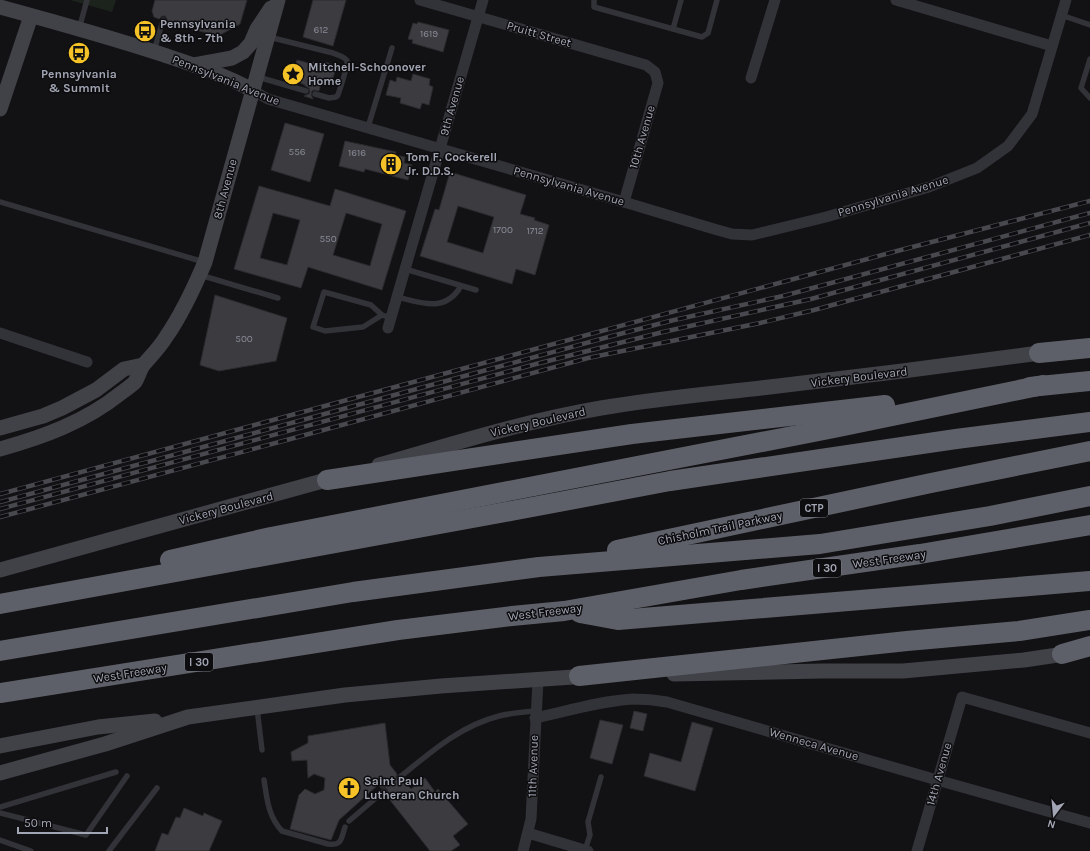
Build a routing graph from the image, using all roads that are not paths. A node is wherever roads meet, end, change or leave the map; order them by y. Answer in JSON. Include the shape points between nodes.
{"nodes":[{"id":1,"x":87,"y":0,"type":"edge"},
{"id":2,"x":277,"y":0,"type":"edge"},
{"id":3,"x":420,"y":0,"type":"edge"},
{"id":4,"x":483,"y":0,"type":"edge"},
{"id":5,"x":594,"y":0,"type":"edge"},
{"id":6,"x":680,"y":0,"type":"edge"},
{"id":7,"x":717,"y":0,"type":"edge"},
{"id":8,"x":775,"y":0,"type":"edge"},
{"id":9,"x":896,"y":0,"type":"edge"},
{"id":10,"x":1066,"y":0,"type":"edge"},
{"id":11,"x":923,"y":4,"type":"edge"},
{"id":12,"x":0,"y":7,"type":"edge"},
{"id":13,"x":1061,"y":15,"type":"junction"},
{"id":14,"x":31,"y":16,"type":"junction"},
{"id":15,"x":479,"y":16,"type":"junction"},
{"id":16,"x":163,"y":20,"type":"dead end"},
{"id":17,"x":1090,"y":25,"type":"edge"},
{"id":18,"x":79,"y":29,"type":"junction"},
{"id":19,"x":673,"y":29,"type":"junction"},
{"id":20,"x":267,"y":36,"type":"junction"},
{"id":21,"x":1052,"y":46,"type":"junction"},
{"id":22,"x":392,"y":48,"type":"dead end"},
{"id":23,"x":154,"y":51,"type":"junction"},
{"id":24,"x":1090,"y":59,"type":"edge"},
{"id":25,"x":194,"y":65,"type":"junction"},
{"id":26,"x":655,"y":72,"type":"joint"},
{"id":27,"x":751,"y":78,"type":"dead end"},
{"id":28,"x":254,"y":83,"type":"junction"},
{"id":29,"x":306,"y":91,"type":"dead end"},
{"id":30,"x":315,"y":94,"type":"dead end"},
{"id":31,"x":1090,"y":98,"type":"edge"},
{"id":32,"x":0,"y":109,"type":"edge"},
{"id":33,"x":368,"y":127,"type":"junction"},
{"id":34,"x":440,"y":148,"type":"junction"},
{"id":35,"x":0,"y":202,"type":"edge"},
{"id":36,"x":624,"y":202,"type":"junction"},
{"id":37,"x":202,"y":268,"type":"junction"},
{"id":38,"x":405,"y":269,"type":"junction"},
{"id":39,"x":461,"y":286,"type":"junction"},
{"id":40,"x":476,"y":290,"type":"dead end"},
{"id":41,"x":397,"y":297,"type":"junction"},
{"id":42,"x":278,"y":298,"type":"dead end"},
{"id":43,"x":387,"y":320,"type":"junction"},
{"id":44,"x":0,"y":333,"type":"edge"},
{"id":45,"x":1090,"y":342,"type":"edge"},
{"id":46,"x":1090,"y":348,"type":"edge"},
{"id":47,"x":1039,"y":353,"type":"junction"},
{"id":48,"x":88,"y":362,"type":"dead end"},
{"id":49,"x":143,"y":365,"type":"junction"},
{"id":50,"x":1090,"y":381,"type":"edge"},
{"id":51,"x":834,"y":420,"type":"junction"},
{"id":52,"x":1090,"y":422,"type":"edge"},
{"id":53,"x":0,"y":428,"type":"edge"},
{"id":54,"x":0,"y":449,"type":"edge"},
{"id":55,"x":1090,"y":451,"type":"edge"},
{"id":56,"x":327,"y":480,"type":"junction"},
{"id":57,"x":1090,"y":496,"type":"edge"},
{"id":58,"x":1090,"y":525,"type":"edge"},
{"id":59,"x":539,"y":567,"type":"junction"},
{"id":60,"x":0,"y":570,"type":"edge"},
{"id":61,"x":1090,"y":581,"type":"edge"},
{"id":62,"x":0,"y":600,"type":"edge"},
{"id":63,"x":0,"y":604,"type":"edge"},
{"id":64,"x":564,"y":611,"type":"junction"},
{"id":65,"x":1090,"y":620,"type":"edge"},
{"id":66,"x":1090,"y":646,"type":"edge"},
{"id":67,"x":1090,"y":650,"type":"edge"},
{"id":68,"x":0,"y":651,"type":"edge"},
{"id":69,"x":1062,"y":654,"type":"junction"},
{"id":70,"x":579,"y":676,"type":"junction"},
{"id":71,"x":538,"y":680,"type":"junction"},
{"id":72,"x":0,"y":693,"type":"edge"},
{"id":73,"x":257,"y":707,"type":"junction"},
{"id":74,"x":536,"y":714,"type":"junction"},
{"id":75,"x":188,"y":717,"type":"junction"},
{"id":76,"x":1090,"y":733,"type":"edge"},
{"id":77,"x":0,"y":746,"type":"edge"},
{"id":78,"x":262,"y":750,"type":"dead end"},
{"id":79,"x":116,"y":772,"type":"dead end"},
{"id":80,"x":0,"y":773,"type":"edge"},
{"id":81,"x":127,"y":776,"type":"dead end"},
{"id":82,"x":400,"y":777,"type":"dead end"},
{"id":83,"x":601,"y":777,"type":"dead end"},
{"id":84,"x":264,"y":780,"type":"dead end"},
{"id":85,"x":937,"y":780,"type":"junction"},
{"id":86,"x":157,"y":788,"type":"dead end"},
{"id":87,"x":384,"y":792,"type":"dead end"},
{"id":88,"x":0,"y":807,"type":"edge"},
{"id":89,"x":0,"y":814,"type":"edge"},
{"id":90,"x":349,"y":821,"type":"dead end"},
{"id":91,"x":1090,"y":823,"type":"edge"},
{"id":92,"x":345,"y":827,"type":"dead end"},
{"id":93,"x":528,"y":833,"type":"junction"},
{"id":94,"x":0,"y":840,"type":"edge"},
{"id":95,"x":586,"y":850,"type":"edge"},
{"id":96,"x":31,"y":851,"type":"edge"},
{"id":97,"x":109,"y":851,"type":"edge"},
{"id":98,"x":523,"y":851,"type":"edge"},
{"id":99,"x":917,"y":851,"type":"edge"}],
"edges":[{"from":1,"to":18,"type":"lane"},
{"from":2,"to":20,"type":"main road","name":"8th Avenue"},
{"from":2,"to":25,"type":"main road","via":[[243,52],[232,58]]},
{"from":3,"to":15,"type":"street","name":"Pruitt Street"},
{"from":4,"to":15,"type":"street","name":"9th Avenue"},
{"from":5,"to":19,"type":"lane","via":[[594,7]]},
{"from":6,"to":19,"type":"lane"},
{"from":7,"to":19,"type":"lane","via":[[708,33],[702,37]]},
{"from":8,"to":27,"type":"street"},
{"from":9,"to":11,"type":"street"},
{"from":10,"to":13,"type":"street","name":"Pennsylvania Avenue"},
{"from":11,"to":21,"type":"street"},
{"from":12,"to":14,"type":"main road","name":"Pennsylvania Avenue"},
{"from":13,"to":17,"type":"lane"},
{"from":13,"to":21,"type":"street","name":"Pennsylvania Avenue"},
{"from":14,"to":18,"type":"main road","name":"Pennsylvania Avenue"},
{"from":14,"to":32,"type":"main road"},
{"from":15,"to":26,"type":"street","name":"Pruitt Street","via":[[646,65]]},
{"from":15,"to":34,"type":"street","name":"9th Avenue"},
{"from":16,"to":23,"type":"lane"},
{"from":18,"to":23,"type":"main road","name":"Pennsylvania Avenue"},
{"from":20,"to":28,"type":"main road","name":"8th Avenue"},
{"from":20,"to":30,"type":"lane","via":[[345,58],[347,66],[338,95],[329,98]]},
{"from":21,"to":36,"type":"street","name":"Pennsylvania Avenue","via":[[1032,114],[1008,146],[976,168],[929,187],[752,235],[732,234]]},
{"from":22,"to":33,"type":"lane"},
{"from":23,"to":25,"type":"main road","name":"Pennsylvania Avenue"},
{"from":24,"to":31,"type":"lane","via":[[1081,88]]},
{"from":25,"to":28,"type":"main road","name":"Pennsylvania Avenue","via":[[239,83]]},
{"from":26,"to":36,"type":"street","name":"10th Avenue","via":[[658,83]]},
{"from":28,"to":29,"type":"lane"},
{"from":28,"to":33,"type":"street","name":"Pennsylvania Avenue","via":[[268,99]]},
{"from":28,"to":37,"type":"main road","name":"8th Avenue"},
{"from":33,"to":34,"type":"street","name":"Pennsylvania Avenue"},
{"from":34,"to":36,"type":"street","name":"Pennsylvania Avenue"},
{"from":34,"to":38,"type":"street","name":"9th Avenue"},
{"from":35,"to":37,"type":"lane"},
{"from":37,"to":42,"type":"lane"},
{"from":37,"to":49,"type":"main road","name":"8th Avenue","via":[[184,310],[166,338]]},
{"from":38,"to":39,"type":"lane"},
{"from":38,"to":41,"type":"street","name":"9th Avenue"},
{"from":39,"to":40,"type":"lane"},
{"from":39,"to":41,"type":"lane","via":[[457,293],[439,304],[429,305]]},
{"from":41,"to":43,"type":"street","name":"9th Avenue"},
{"from":43,"to":43,"type":"lane","via":[[371,305],[324,292],[313,327],[325,331],[363,328]]},
{"from":44,"to":48,"type":"street"},
{"from":45,"to":47,"type":"main road","name":"Vickery Boulevard"},
{"from":46,"to":47,"type":"highway"},
{"from":47,"to":56,"type":"main road","name":"Vickery Boulevard","via":[[829,381],[637,402],[572,413],[472,438]]},
{"from":49,"to":53,"type":"main road","via":[[124,370],[96,390],[62,408]]},
{"from":49,"to":54,"type":"main road","name":"8th Avenue","via":[[134,382],[86,417]]},
{"from":50,"to":51,"type":"highway","via":[[1042,385]]},
{"from":51,"to":56,"type":"highway","via":[[632,434]]},
{"from":51,"to":62,"type":"highway","via":[[272,537]]},
{"from":52,"to":63,"type":"highway","via":[[670,481]]},
{"from":55,"to":59,"type":"highway","name":"Chisholm Trail Parkway","number":"CTP"},
{"from":56,"to":60,"type":"main road","name":"Vickery Boulevard"},
{"from":57,"to":59,"type":"highway","name":"West Freeway","number":"I 30","via":[[990,516],[820,544]]},
{"from":58,"to":64,"type":"highway","name":"West Freeway","number":"I 30"},
{"from":59,"to":68,"type":"highway","name":"West Freeway","number":"I 30","via":[[353,592]]},
{"from":61,"to":64,"type":"highway","via":[[618,620]]},
{"from":64,"to":72,"type":"highway","name":"West Freeway","number":"I 30","via":[[398,630]]},
{"from":65,"to":70,"type":"highway","via":[[1019,630]]},
{"from":66,"to":69,"type":"highway"},
{"from":67,"to":69,"type":"main road"},
{"from":69,"to":70,"type":"main road","via":[[903,671]]},
{"from":70,"to":71,"type":"main road"},
{"from":71,"to":73,"type":"main road","via":[[345,695]]},
{"from":71,"to":74,"type":"street","name":"11th Avenue"},
{"from":73,"to":75,"type":"main road"},
{"from":73,"to":78,"type":"lane"},
{"from":74,"to":82,"type":"lane","via":[[498,716],[457,733]]},
{"from":74,"to":85,"type":"street","name":"Wenneca Avenue","via":[[569,711],[616,701],[649,699]]},
{"from":74,"to":93,"type":"street","name":"11th Avenue","via":[[531,820]]},
{"from":75,"to":77,"type":"main road","via":[[98,728]]},
{"from":75,"to":80,"type":"main road","via":[[105,744]]},
{"from":76,"to":85,"type":"street","name":"14th Avenue","via":[[962,697]]},
{"from":79,"to":88,"type":"lane"},
{"from":81,"to":89,"type":"lane","via":[[86,835]]},
{"from":83,"to":95,"type":"lane","via":[[588,822],[590,835]]},
{"from":84,"to":92,"type":"lane","via":[[269,808],[282,831],[334,845],[338,844]]},
{"from":85,"to":91,"type":"street","name":"Wenneca Avenue"},
{"from":85,"to":99,"type":"street","name":"14th Avenue"},
{"from":86,"to":97,"type":"lane"},
{"from":87,"to":90,"type":"lane"},
{"from":93,"to":95,"type":"street","via":[[557,844]]},
{"from":93,"to":98,"type":"street","name":"11th Avenue"},
{"from":94,"to":96,"type":"lane"}]}
